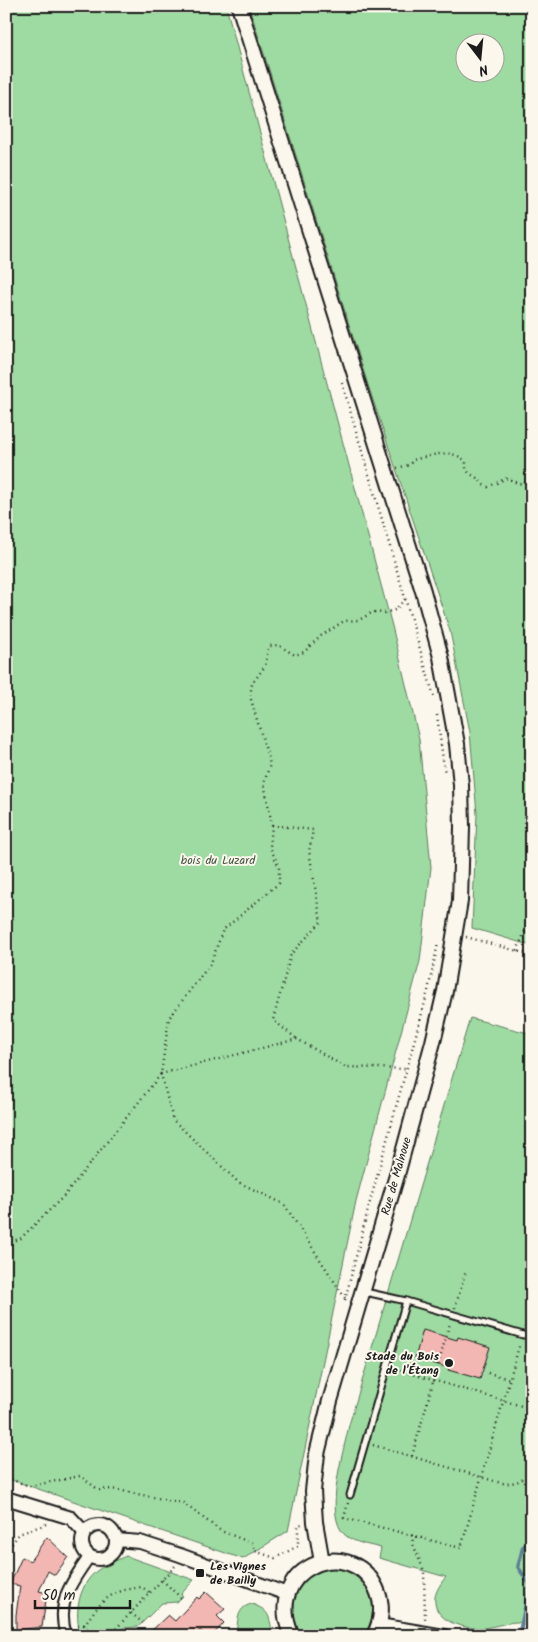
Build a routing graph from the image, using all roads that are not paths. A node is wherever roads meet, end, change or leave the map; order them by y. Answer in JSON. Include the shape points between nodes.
{"nodes":[{"id":1,"x":238,"y":6,"type":"edge"},
{"id":2,"x":362,"y":1292,"type":"junction"},
{"id":3,"x":406,"y":1301,"type":"junction"},
{"id":4,"x":523,"y":1335,"type":"road end"},
{"id":5,"x":350,"y":1495,"type":"road end"},
{"id":6,"x":6,"y":1498,"type":"edge"},
{"id":7,"x":84,"y":1532,"type":"junction"},
{"id":8,"x":116,"y":1540,"type":"junction"},
{"id":9,"x":90,"y":1557,"type":"junction"},
{"id":10,"x":322,"y":1562,"type":"junction"},
{"id":11,"x":287,"y":1594,"type":"junction"},
{"id":12,"x":376,"y":1630,"type":"edge"},
{"id":13,"x":66,"y":1636,"type":"edge"},
{"id":14,"x":292,"y":1636,"type":"edge"},
{"id":15,"x":444,"y":1636,"type":"edge"}],
"edges":[{"from":1,"to":2,"type":"main road","name":"Rue de Malnoue","via":[[423,591],[451,707],[461,785],[462,865],[456,934],[445,991],[397,1175]]},
{"from":2,"to":3,"type":"lane"},
{"from":2,"to":10,"type":"main road","name":"Rue de Malnoue","via":[[317,1454],[315,1522]]},
{"from":3,"to":4,"type":"lane"},
{"from":3,"to":5,"type":"lane"},
{"from":6,"to":7,"type":"street","via":[[71,1518]]},
{"from":7,"to":8,"type":"street","via":[[94,1525],[106,1526]]},
{"from":7,"to":9,"type":"street","via":[[82,1548]]},
{"from":8,"to":9,"type":"street","via":[[114,1551],[106,1558]]},
{"from":8,"to":11,"type":"street","via":[[140,1542]]},
{"from":9,"to":13,"type":"street","via":[[71,1582],[67,1593]]},
{"from":10,"to":11,"type":"main road","via":[[301,1573]]},
{"from":10,"to":12,"type":"main road","via":[[351,1564],[364,1571],[373,1582],[380,1595],[382,1610]]},
{"from":11,"to":14,"type":"main road","via":[[284,1609]]},
{"from":12,"to":15,"type":"street"}]}
